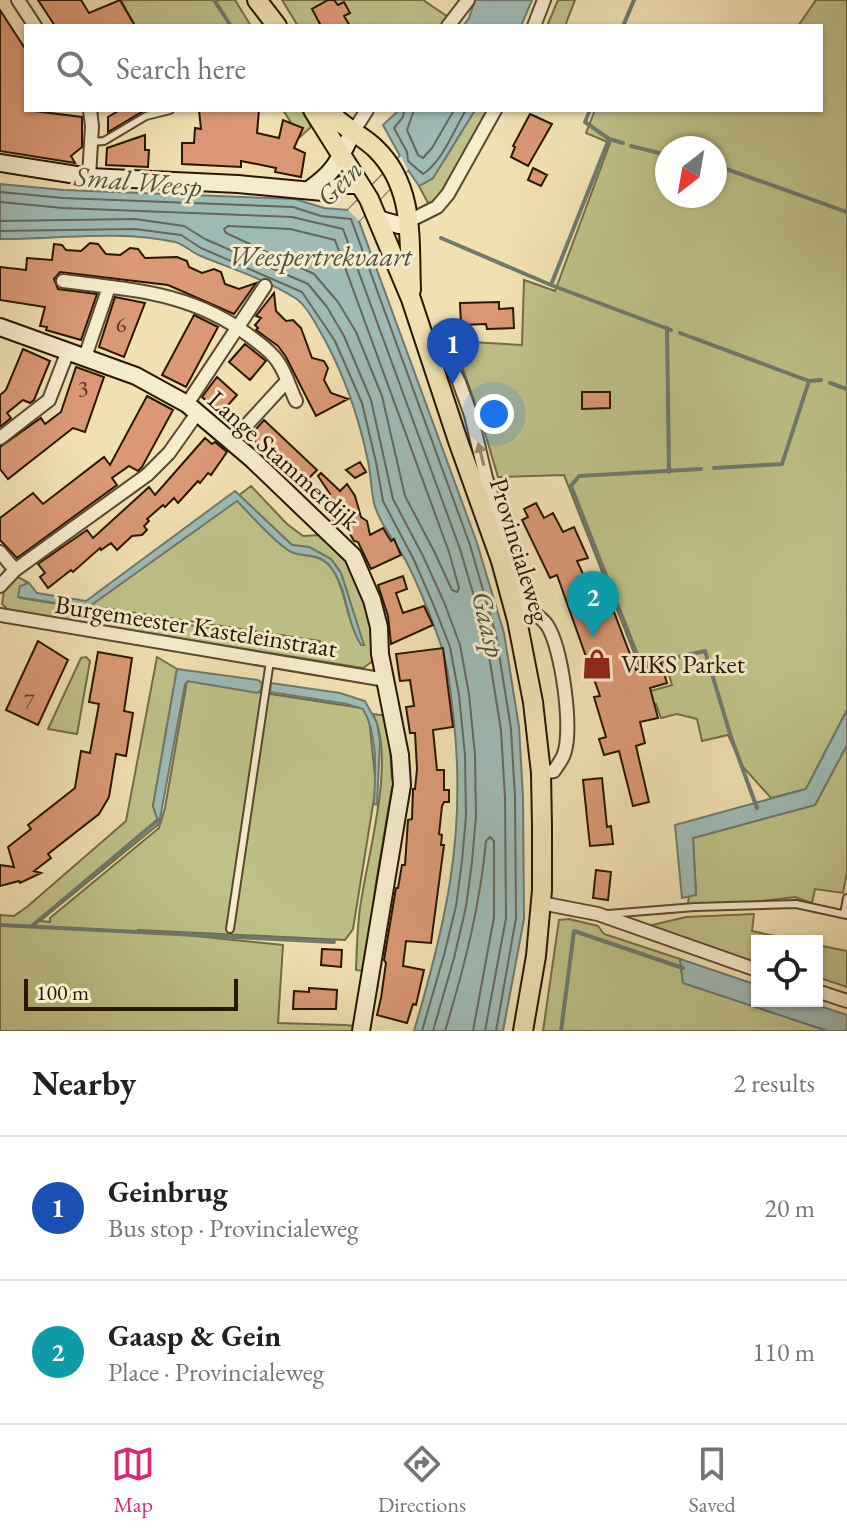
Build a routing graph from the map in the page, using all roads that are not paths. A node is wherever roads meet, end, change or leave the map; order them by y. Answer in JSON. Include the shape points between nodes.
{"nodes":[{"id":1,"x":18,"y":0,"type":"edge"},
{"id":2,"x":468,"y":0,"type":"edge"},
{"id":3,"x":544,"y":0,"type":"edge"},
{"id":4,"x":34,"y":24,"type":"edge"},
{"id":5,"x":450,"y":24,"type":"edge"},
{"id":6,"x":535,"y":24,"type":"edge"},
{"id":7,"x":90,"y":112,"type":"edge"},
{"id":8,"x":162,"y":112,"type":"edge"},
{"id":9,"x":314,"y":112,"type":"edge"},
{"id":10,"x":329,"y":112,"type":"edge"},
{"id":11,"x":366,"y":112,"type":"edge"},
{"id":12,"x":494,"y":112,"type":"edge"},
{"id":13,"x":353,"y":132,"type":"junction"},
{"id":14,"x":91,"y":142,"type":"junction"},
{"id":15,"x":341,"y":155,"type":"junction"},
{"id":16,"x":0,"y":163,"type":"edge"},
{"id":17,"x":89,"y":177,"type":"junction"},
{"id":18,"x":310,"y":189,"type":"junction"},
{"id":19,"x":368,"y":201,"type":"junction"},
{"id":20,"x":407,"y":222,"type":"junction"},
{"id":21,"x":63,"y":281,"type":"dead end"},
{"id":22,"x":265,"y":286,"type":"dead end"},
{"id":23,"x":109,"y":287,"type":"junction"},
{"id":24,"x":411,"y":299,"type":"junction"},
{"id":25,"x":0,"y":327,"type":"edge"},
{"id":26,"x":239,"y":327,"type":"junction"},
{"id":27,"x":433,"y":347,"type":"junction"},
{"id":28,"x":68,"y":351,"type":"junction"},
{"id":29,"x":85,"y":357,"type":"junction"},
{"id":30,"x":287,"y":381,"type":"junction"},
{"id":31,"x":296,"y":401,"type":"dead end"},
{"id":32,"x":193,"y":408,"type":"junction"},
{"id":33,"x":0,"y":438,"type":"edge"},
{"id":34,"x":232,"y":441,"type":"junction"},
{"id":35,"x":0,"y":552,"type":"edge"},
{"id":36,"x":15,"y":570,"type":"junction"},
{"id":37,"x":0,"y":586,"type":"edge"},
{"id":38,"x":0,"y":615,"type":"edge"},
{"id":39,"x":270,"y":661,"type":"junction"},
{"id":40,"x":386,"y":680,"type":"junction"},
{"id":41,"x":541,"y":773,"type":"junction"},
{"id":42,"x":847,"y":898,"type":"edge"},
{"id":43,"x":541,"y":903,"type":"junction"},
{"id":44,"x":598,"y":914,"type":"junction"},
{"id":45,"x":846,"y":914,"type":"edge"},
{"id":46,"x":230,"y":929,"type":"dead end"},
{"id":47,"x":751,"y":968,"type":"edge"},
{"id":48,"x":823,"y":993,"type":"edge"},
{"id":49,"x":847,"y":1001,"type":"edge"},
{"id":50,"x":361,"y":1031,"type":"edge"},
{"id":51,"x":523,"y":1031,"type":"edge"}],
"edges":[{"from":1,"to":4,"type":"street"},
{"from":2,"to":5,"type":"street"},
{"from":3,"to":6,"type":"street"},
{"from":7,"to":14,"type":"street"},
{"from":8,"to":14,"type":"lane","via":[[104,141]]},
{"from":9,"to":15,"type":"main road","name":"Provincialeweg"},
{"from":10,"to":13,"type":"main road","name":"Provincialeweg"},
{"from":11,"to":13,"type":"street"},
{"from":12,"to":20,"type":"street","via":[[448,194],[437,207]]},
{"from":13,"to":15,"type":"street"},
{"from":13,"to":20,"type":"main road","name":"Provincialeweg","via":[[375,147],[394,173],[408,208]]},
{"from":14,"to":17,"type":"street"},
{"from":15,"to":18,"type":"street","via":[[327,177]]},
{"from":15,"to":19,"type":"main road","name":"Provincialeweg"},
{"from":16,"to":17,"type":"street"},
{"from":17,"to":18,"type":"street"},
{"from":18,"to":19,"type":"street","via":[[329,192],[344,185]]},
{"from":19,"to":20,"type":"street","via":[[399,225]]},
{"from":19,"to":24,"type":"main road","name":"Provincialeweg"},
{"from":20,"to":24,"type":"main road","name":"Provincialeweg"},
{"from":21,"to":23,"type":"street"},
{"from":22,"to":26,"type":"street"},
{"from":23,"to":26,"type":"street","via":[[174,297]]},
{"from":23,"to":29,"type":"street"},
{"from":24,"to":27,"type":"main road","name":"Provincialeweg"},
{"from":25,"to":28,"type":"street","name":"Lange Stammerdijk"},
{"from":26,"to":30,"type":"street","via":[[279,362]]},
{"from":26,"to":32,"type":"street"},
{"from":27,"to":41,"type":"main road","name":"Provincialeweg","via":[[517,620]]},
{"from":41,"to":27,"type":"street","name":"Provincialeweg","one_way":true,"via":[[554,771],[563,756],[565,698],[552,636],[528,609],[471,415],[459,382]]},
{"from":28,"to":29,"type":"street","name":"Lange Stammerdijk"},
{"from":28,"to":33,"type":"street","via":[[49,400]]},
{"from":29,"to":32,"type":"street","name":"Lange Stammerdijk","via":[[136,376]]},
{"from":30,"to":31,"type":"street"},
{"from":30,"to":34,"type":"street"},
{"from":32,"to":34,"type":"street","name":"Lange Stammerdijk"},
{"from":32,"to":36,"type":"street","via":[[169,453],[147,475]]},
{"from":34,"to":40,"type":"street","name":"Lange Stammerdijk","via":[[353,556],[372,600]]},
{"from":35,"to":36,"type":"street"},
{"from":36,"to":37,"type":"street"},
{"from":38,"to":39,"type":"street","name":"Burgemeester Kasteleinstraat"},
{"from":39,"to":40,"type":"street","name":"Burgemeester Kasteleinstraat"},
{"from":39,"to":46,"type":"lane"},
{"from":40,"to":50,"type":"street","name":"Lange Stammerdijk","via":[[402,785]]},
{"from":41,"to":43,"type":"main road","name":"Provincialeweg"},
{"from":42,"to":45,"type":"lane"},
{"from":43,"to":44,"type":"street"},
{"from":43,"to":51,"type":"main road","name":"Provincialeweg"},
{"from":44,"to":45,"type":"lane","via":[[796,904]]},
{"from":44,"to":47,"type":"street"},
{"from":48,"to":49,"type":"street"}]}
